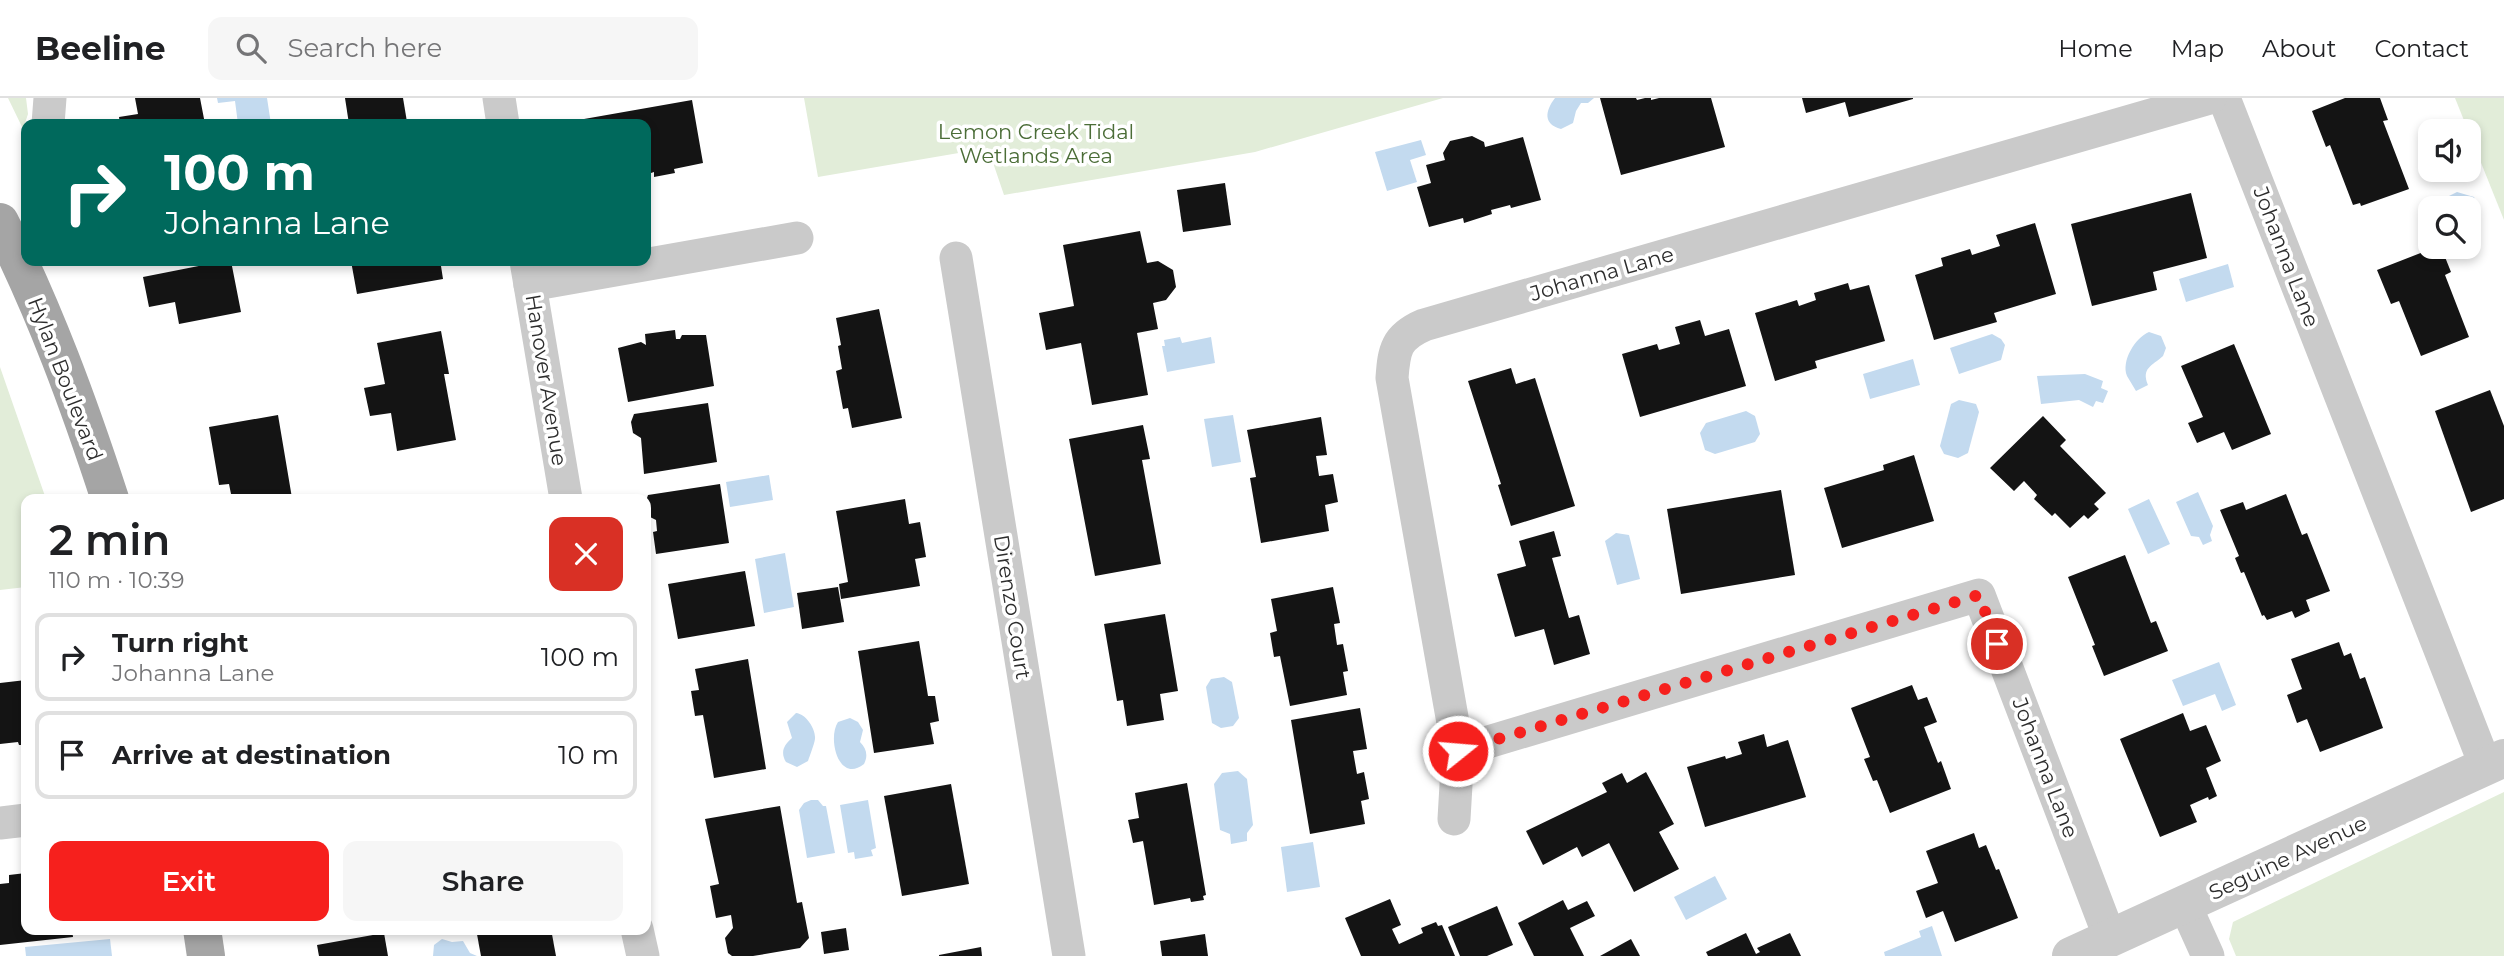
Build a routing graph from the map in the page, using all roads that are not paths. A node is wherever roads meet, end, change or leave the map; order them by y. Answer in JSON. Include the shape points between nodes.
{"nodes":[{"id":1,"x":50,"y":98,"type":"edge"},
{"id":2,"x":499,"y":98,"type":"edge"},
{"id":3,"x":2210,"y":98,"type":"edge"},
{"id":4,"x":2224,"y":98,"type":"edge"},
{"id":5,"x":48,"y":119,"type":"edge"},
{"id":6,"x":502,"y":119,"type":"edge"},
{"id":7,"x":0,"y":222,"type":"edge"},
{"id":8,"x":797,"y":238,"type":"dead end"},
{"id":9,"x":651,"y":257,"type":"edge"},
{"id":10,"x":21,"y":258,"type":"edge"},
{"id":11,"x":956,"y":258,"type":"dead end"},
{"id":12,"x":582,"y":266,"type":"edge"},
{"id":13,"x":30,"y":273,"type":"edge"},
{"id":14,"x":528,"y":273,"type":"edge"},
{"id":15,"x":108,"y":494,"type":"edge"},
{"id":16,"x":565,"y":494,"type":"edge"},
{"id":17,"x":1458,"y":751,"type":"junction"},
{"id":18,"x":2495,"y":763,"type":"edge"},
{"id":19,"x":1454,"y":819,"type":"dead end"},
{"id":20,"x":21,"y":821,"type":"edge"},
{"id":21,"x":0,"y":823,"type":"edge"},
{"id":22,"x":2185,"y":905,"type":"junction"},
{"id":23,"x":203,"y":935,"type":"edge"},
{"id":24,"x":638,"y":935,"type":"edge"},
{"id":25,"x":2110,"y":939,"type":"junction"},
{"id":26,"x":206,"y":956,"type":"edge"},
{"id":27,"x":643,"y":956,"type":"edge"},
{"id":28,"x":1069,"y":956,"type":"edge"},
{"id":29,"x":2071,"y":956,"type":"edge"},
{"id":30,"x":2208,"y":956,"type":"edge"}],
"edges":[{"from":1,"to":5,"type":"street"},
{"from":2,"to":6,"type":"street"},
{"from":3,"to":17,"type":"street","name":"Johanna Lane","via":[[1409,331],[1399,341],[1392,377]]},
{"from":4,"to":18,"type":"street","name":"Johanna Lane"},
{"from":7,"to":10,"type":"main road","name":"Hylan Boulevard"},
{"from":8,"to":9,"type":"street"},
{"from":11,"to":28,"type":"street","name":"Direnzo Court"},
{"from":12,"to":14,"type":"street"},
{"from":13,"to":15,"type":"main road","name":"Hylan Boulevard"},
{"from":14,"to":16,"type":"street","name":"Hanover Avenue"},
{"from":17,"to":19,"type":"street","name":"Johanna Lane"},
{"from":17,"to":25,"type":"street","name":"Johanna Lane","via":[[1979,595]]},
{"from":18,"to":22,"type":"street","name":"Seguine Avenue"},
{"from":20,"to":21,"type":"street"},
{"from":22,"to":25,"type":"street","name":"Seguine Avenue"},
{"from":22,"to":30,"type":"street"},
{"from":23,"to":26,"type":"main road"},
{"from":24,"to":27,"type":"street"},
{"from":25,"to":29,"type":"street","name":"Seguine Avenue"}]}
